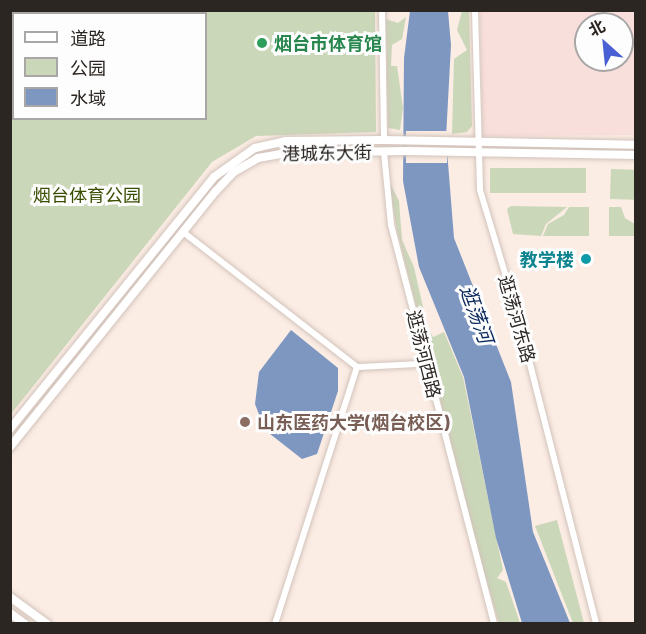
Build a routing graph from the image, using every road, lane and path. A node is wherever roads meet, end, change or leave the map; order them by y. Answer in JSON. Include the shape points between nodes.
{"nodes":[{"id":1,"x":382,"y":10,"type":"edge"},
{"id":2,"x":475,"y":10,"type":"edge"},
{"id":3,"x":384,"y":140,"type":"junction"},
{"id":4,"x":476,"y":143,"type":"junction"},
{"id":5,"x":598,"y":144,"type":"junction"},
{"id":6,"x":636,"y":145,"type":"edge"},
{"id":7,"x":384,"y":152,"type":"junction"},
{"id":8,"x":476,"y":155,"type":"junction"},
{"id":9,"x":598,"y":155,"type":"junction"},
{"id":10,"x":636,"y":155,"type":"edge"},
{"id":11,"x":183,"y":232,"type":"junction"},
{"id":12,"x":417,"y":364,"type":"dead end"},
{"id":13,"x":357,"y":367,"type":"junction"},
{"id":14,"x":10,"y":429,"type":"edge"},
{"id":15,"x":10,"y":447,"type":"edge"},
{"id":16,"x":10,"y":597,"type":"edge"},
{"id":17,"x":10,"y":613,"type":"edge"},
{"id":18,"x":25,"y":624,"type":"edge"},
{"id":19,"x":47,"y":624,"type":"edge"},
{"id":20,"x":275,"y":624,"type":"edge"},
{"id":21,"x":494,"y":624,"type":"edge"},
{"id":22,"x":596,"y":624,"type":"edge"}],
"edges":[{"from":1,"to":3,"type":"street"},
{"from":2,"to":4,"type":"street","name":"逛荡河东路"},
{"from":3,"to":4,"type":"main road","name":"港城东大街"},
{"from":3,"to":14,"type":"main road","name":"港城东大街","via":[[271,143],[223,167]]},
{"from":4,"to":5,"type":"main road","name":"港城东大街"},
{"from":4,"to":8,"type":"street","name":"逛荡河东路"},
{"from":5,"to":6,"type":"main road","name":"港城东大街"},
{"from":5,"to":9,"type":"main road"},
{"from":7,"to":8,"type":"main road","name":"港城东大街"},
{"from":7,"to":11,"type":"main road","name":"港城东大街","via":[[287,153],[258,158],[226,180]]},
{"from":7,"to":21,"type":"street","name":"逛荡河西路","via":[[391,225]]},
{"from":8,"to":9,"type":"main road","name":"港城东大街"},
{"from":8,"to":22,"type":"street","name":"逛荡河东路","via":[[486,216],[518,317]]},
{"from":9,"to":10,"type":"main road","name":"港城东大街"},
{"from":11,"to":13,"type":"street"},
{"from":11,"to":15,"type":"main road","name":"港城东大街"},
{"from":12,"to":13,"type":"street"},
{"from":13,"to":20,"type":"street"},
{"from":16,"to":19,"type":"main road"},
{"from":17,"to":18,"type":"main road"}]}
